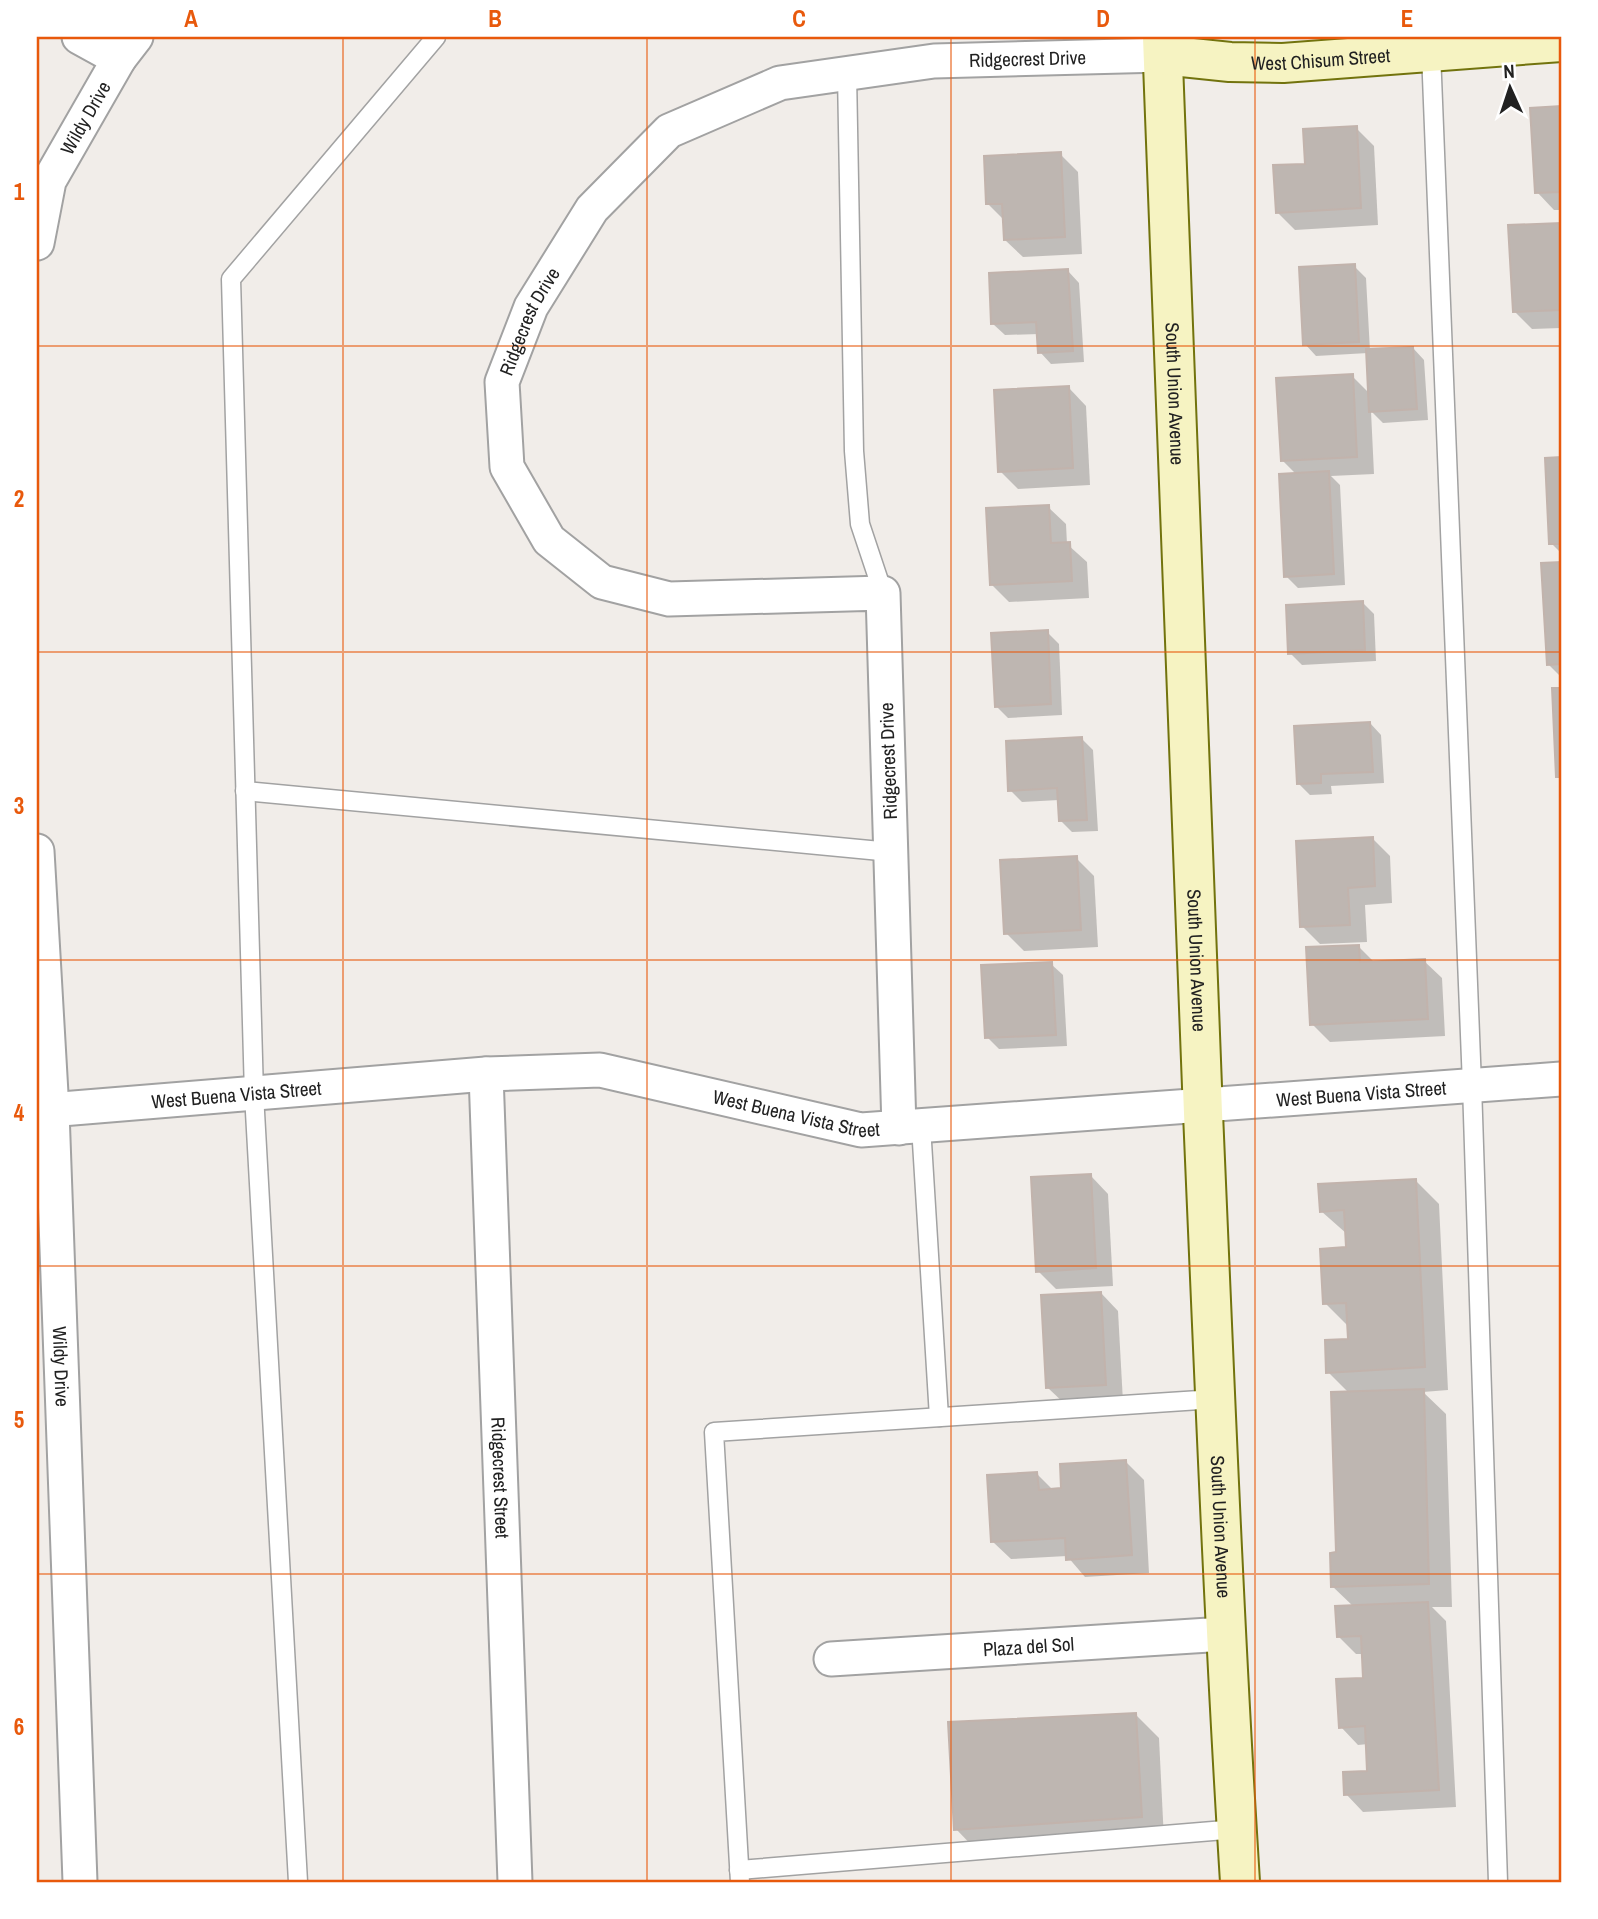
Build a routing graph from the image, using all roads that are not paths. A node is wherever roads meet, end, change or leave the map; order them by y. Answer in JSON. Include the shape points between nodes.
{"nodes":[{"id":1,"x":79,"y":37,"type":"edge"},
{"id":2,"x":436,"y":37,"type":"edge"},
{"id":3,"x":1561,"y":42,"type":"edge"},
{"id":4,"x":1163,"y":46,"type":"edge"},
{"id":5,"x":127,"y":48,"type":"edge"},
{"id":6,"x":1431,"y":52,"type":"junction"},
{"id":7,"x":847,"y":74,"type":"junction"},
{"id":8,"x":37,"y":243,"type":"edge"},
{"id":9,"x":883,"y":593,"type":"junction"},
{"id":10,"x":245,"y":791,"type":"junction"},
{"id":11,"x":37,"y":851,"type":"edge"},
{"id":12,"x":891,"y":852,"type":"junction"},
{"id":13,"x":486,"y":1074,"type":"junction"},
{"id":14,"x":1561,"y":1079,"type":"edge"},
{"id":15,"x":1472,"y":1085,"type":"junction"},
{"id":16,"x":254,"y":1094,"type":"junction"},
{"id":17,"x":1203,"y":1105,"type":"junction"},
{"id":18,"x":44,"y":1111,"type":"edge"},
{"id":19,"x":910,"y":1127,"type":"junction"},
{"id":20,"x":1215,"y":1399,"type":"junction"},
{"id":21,"x":939,"y":1418,"type":"junction"},
{"id":22,"x":1225,"y":1634,"type":"junction"},
{"id":23,"x":831,"y":1659,"type":"dead end"},
{"id":24,"x":1237,"y":1829,"type":"junction"},
{"id":25,"x":740,"y":1876,"type":"edge"},
{"id":26,"x":80,"y":1882,"type":"edge"},
{"id":27,"x":298,"y":1882,"type":"edge"},
{"id":28,"x":515,"y":1882,"type":"edge"},
{"id":29,"x":1240,"y":1882,"type":"edge"},
{"id":30,"x":1498,"y":1882,"type":"edge"}],
"edges":[{"from":1,"to":5,"type":"street"},
{"from":2,"to":10,"type":"lane","via":[[232,279]]},
{"from":3,"to":6,"type":"main road","name":"West Chisum Street"},
{"from":4,"to":6,"type":"main road","name":"West Chisum Street","via":[[1230,62],[1283,63]]},
{"from":4,"to":7,"type":"street","name":"Ridgecrest Drive","via":[[934,61]]},
{"from":4,"to":17,"type":"main road","name":"South Union Avenue"},
{"from":5,"to":8,"type":"street","name":"Wildy Drive","via":[[49,181]]},
{"from":6,"to":15,"type":"lane"},
{"from":7,"to":9,"type":"lane","via":[[853,451],[860,524]]},
{"from":7,"to":9,"type":"street","name":"Ridgecrest Drive","via":[[780,83],[669,131],[592,209],[531,307],[502,382],[507,467],[549,540],[602,582],[669,599]]},
{"from":9,"to":12,"type":"street","name":"Ridgecrest Drive"},
{"from":10,"to":12,"type":"lane"},
{"from":10,"to":16,"type":"lane"},
{"from":11,"to":18,"type":"street","name":"Wildy Drive"},
{"from":12,"to":19,"type":"street","name":"Ridgecrest Drive"},
{"from":13,"to":16,"type":"street","name":"West Buena Vista Street"},
{"from":13,"to":19,"type":"street","name":"West Buena Vista Street","via":[[600,1070],[861,1130]]},
{"from":13,"to":28,"type":"street","name":"Ridgecrest Street"},
{"from":14,"to":15,"type":"street","name":"West Buena Vista Street"},
{"from":15,"to":17,"type":"street","name":"West Buena Vista Street"},
{"from":15,"to":30,"type":"lane"},
{"from":16,"to":18,"type":"street","name":"West Buena Vista Street"},
{"from":16,"to":27,"type":"lane"},
{"from":17,"to":19,"type":"street","name":"West Buena Vista Street"},
{"from":17,"to":20,"type":"main road","name":"South Union Avenue"},
{"from":18,"to":26,"type":"street","name":"Wildy Drive"},
{"from":19,"to":21,"type":"lane"},
{"from":20,"to":21,"type":"lane"},
{"from":20,"to":22,"type":"main road","name":"South Union Avenue"},
{"from":21,"to":25,"type":"lane","via":[[714,1432]]},
{"from":22,"to":23,"type":"street","name":"Plaza del Sol"},
{"from":22,"to":24,"type":"main road","name":"South Union Avenue"},
{"from":24,"to":25,"type":"lane"},
{"from":24,"to":29,"type":"main road","name":"South Union Avenue"}]}
